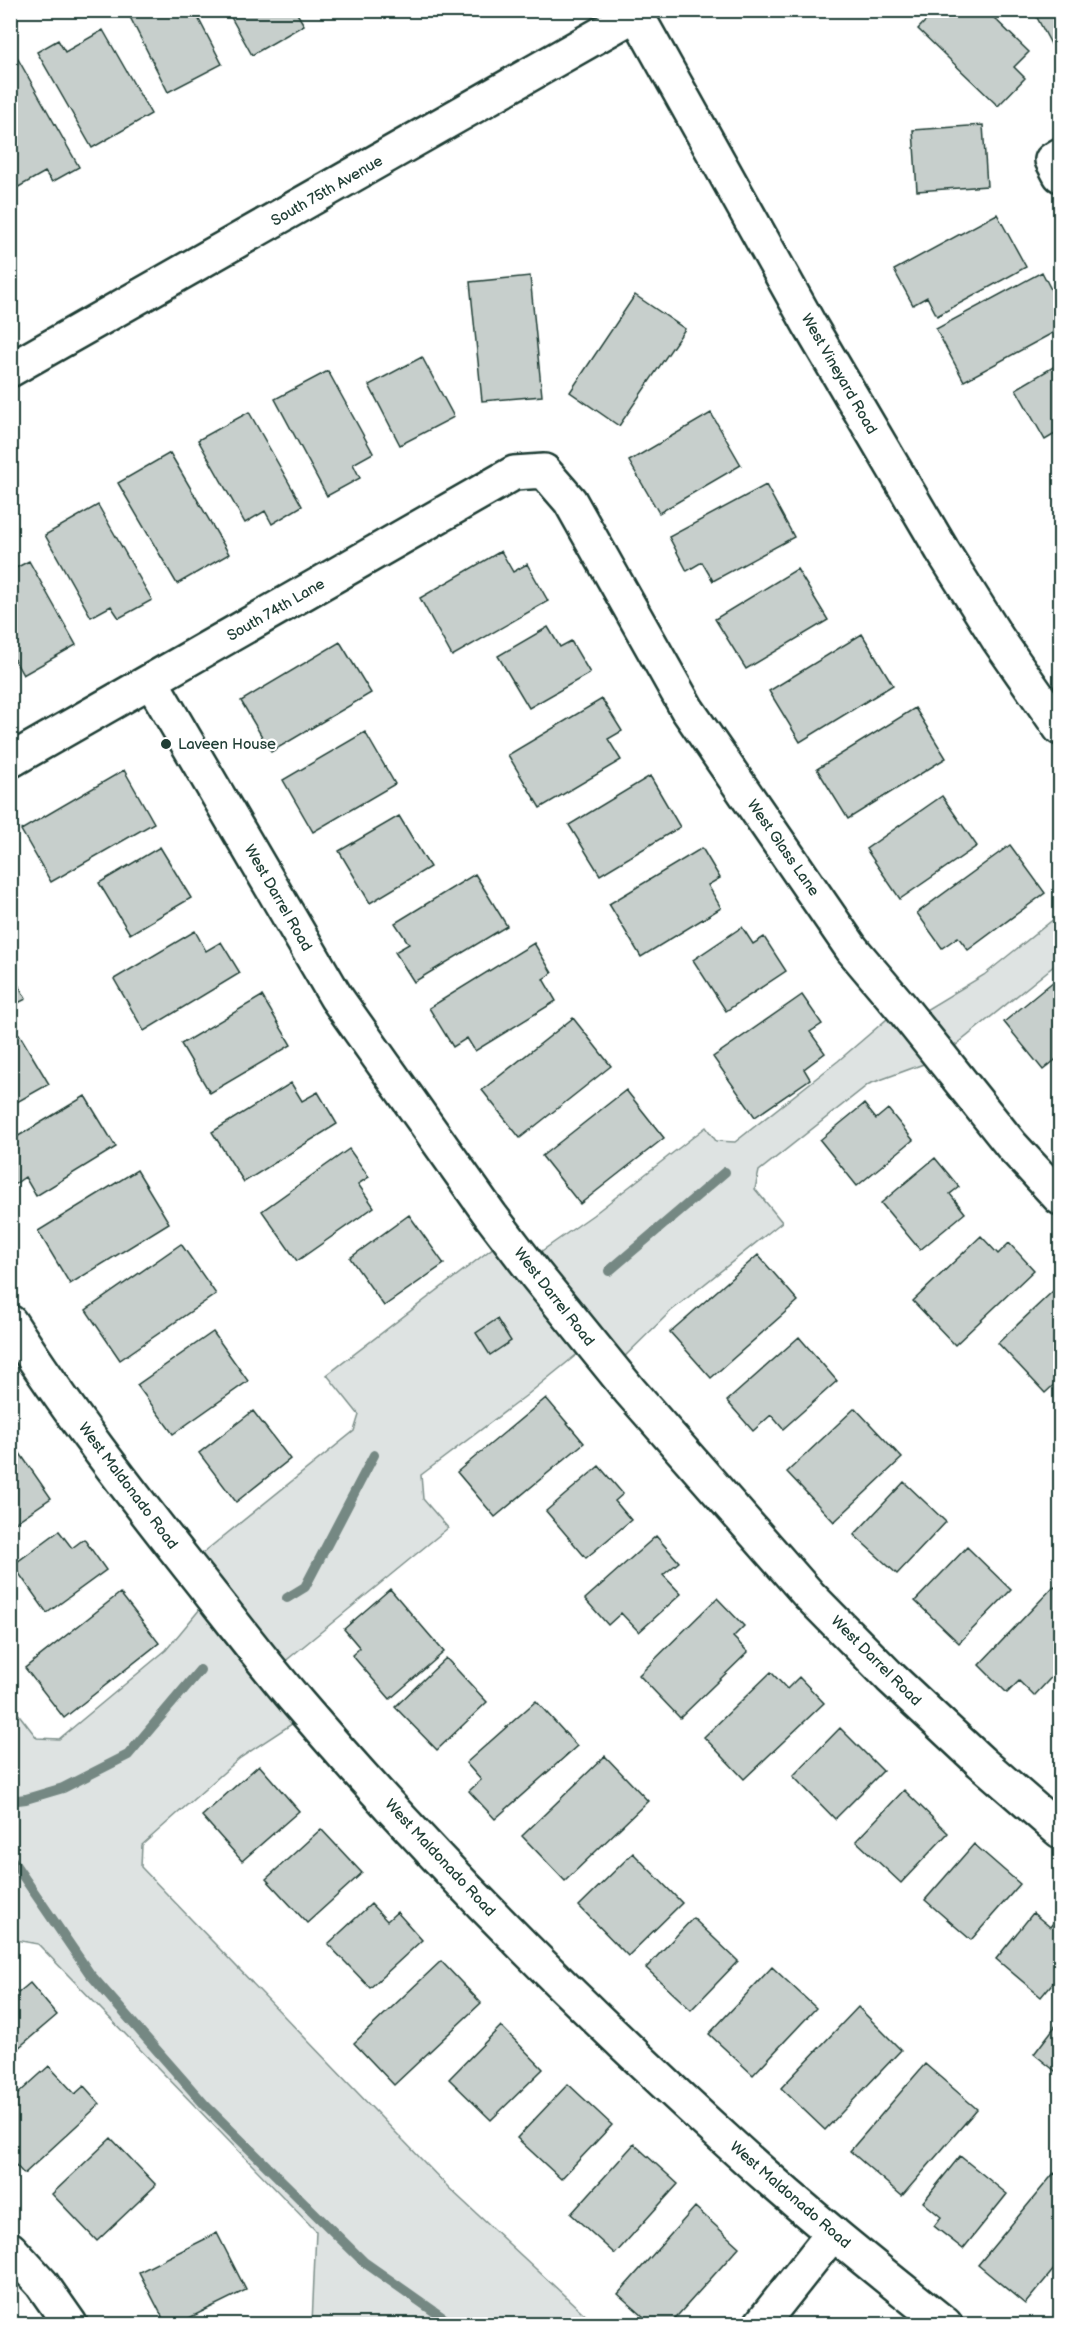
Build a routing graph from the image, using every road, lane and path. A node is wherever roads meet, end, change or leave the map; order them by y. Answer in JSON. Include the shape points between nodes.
{"nodes":[{"id":1,"x":638,"y":12,"type":"edge"},
{"id":2,"x":10,"y":370,"type":"edge"},
{"id":3,"x":544,"y":471,"type":"joint"},
{"id":4,"x":151,"y":681,"type":"junction"},
{"id":5,"x":1060,"y":728,"type":"edge"},
{"id":6,"x":10,"y":761,"type":"edge"},
{"id":7,"x":1060,"y":1198,"type":"edge"},
{"id":8,"x":10,"y":1322,"type":"edge"},
{"id":9,"x":1060,"y":1831,"type":"edge"},
{"id":10,"x":833,"y":2234,"type":"junction"},
{"id":11,"x":10,"y":2249,"type":"edge"},
{"id":12,"x":70,"y":2325,"type":"edge"},
{"id":13,"x":761,"y":2325,"type":"edge"},
{"id":14,"x":945,"y":2325,"type":"edge"}],
"edges":[{"from":1,"to":2,"type":"street","name":"South 75th Avenue"},
{"from":1,"to":5,"type":"street","name":"West Vineyard Road","via":[[809,324],[942,550]]},
{"from":3,"to":4,"type":"street","name":"South 74th Lane","via":[[514,473]]},
{"from":3,"to":7,"type":"street","name":"West Glass Lane","via":[[570,501],[687,709],[852,949],[1012,1146]]},
{"from":4,"to":6,"type":"street","name":"South 74th Lane"},
{"from":4,"to":9,"type":"street","name":"West Darrel Road","via":[[336,997],[536,1275],[630,1391],[809,1594],[898,1685]]},
{"from":8,"to":10,"type":"street","name":"West Maldonado Road","via":[[104,1457],[307,1714],[449,1871],[592,2014]]},
{"from":10,"to":13,"type":"street"},
{"from":10,"to":14,"type":"street","name":"West Maldonado Road"},
{"from":11,"to":12,"type":"street","via":[[42,2284]]}]}
